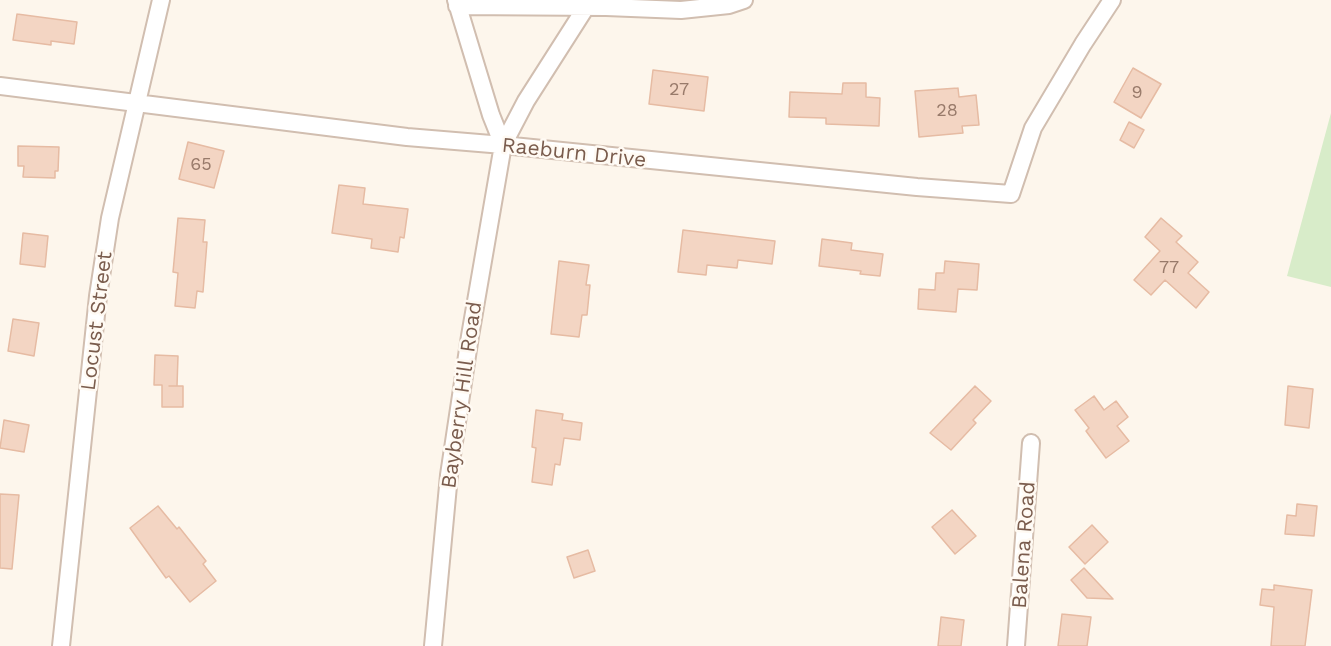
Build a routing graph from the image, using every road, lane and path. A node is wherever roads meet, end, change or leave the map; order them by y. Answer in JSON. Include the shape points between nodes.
{"nodes":[{"id":1,"x":161,"y":0,"type":"edge"},
{"id":2,"x":744,"y":0,"type":"edge"},
{"id":3,"x":1112,"y":0,"type":"edge"},
{"id":4,"x":457,"y":3,"type":"edge"},
{"id":5,"x":586,"y":7,"type":"junction"},
{"id":6,"x":0,"y":86,"type":"edge"},
{"id":7,"x":137,"y":102,"type":"junction"},
{"id":8,"x":503,"y":145,"type":"junction"},
{"id":9,"x":1031,"y":443,"type":"dead end"},
{"id":10,"x":61,"y":646,"type":"edge"},
{"id":11,"x":433,"y":646,"type":"edge"},
{"id":12,"x":1016,"y":646,"type":"edge"}],
"edges":[{"from":1,"to":7,"type":"street","name":"Locust Street"},
{"from":2,"to":5,"type":"street","via":[[681,10]]},
{"from":3,"to":8,"type":"street","name":"Raeburn Drive","via":[[1033,128],[1011,194]]},
{"from":4,"to":5,"type":"street"},
{"from":4,"to":8,"type":"street"},
{"from":5,"to":8,"type":"street","name":"Bayberry Hill Road"},
{"from":6,"to":7,"type":"street","name":"Raeburn Drive"},
{"from":7,"to":8,"type":"street","name":"Raeburn Drive","via":[[407,137]]},
{"from":7,"to":10,"type":"street","name":"Locust Street","via":[[110,218],[98,296]]},
{"from":8,"to":11,"type":"street","name":"Bayberry Hill Road","via":[[450,475]]},
{"from":9,"to":12,"type":"street","name":"Balena Road"}]}
